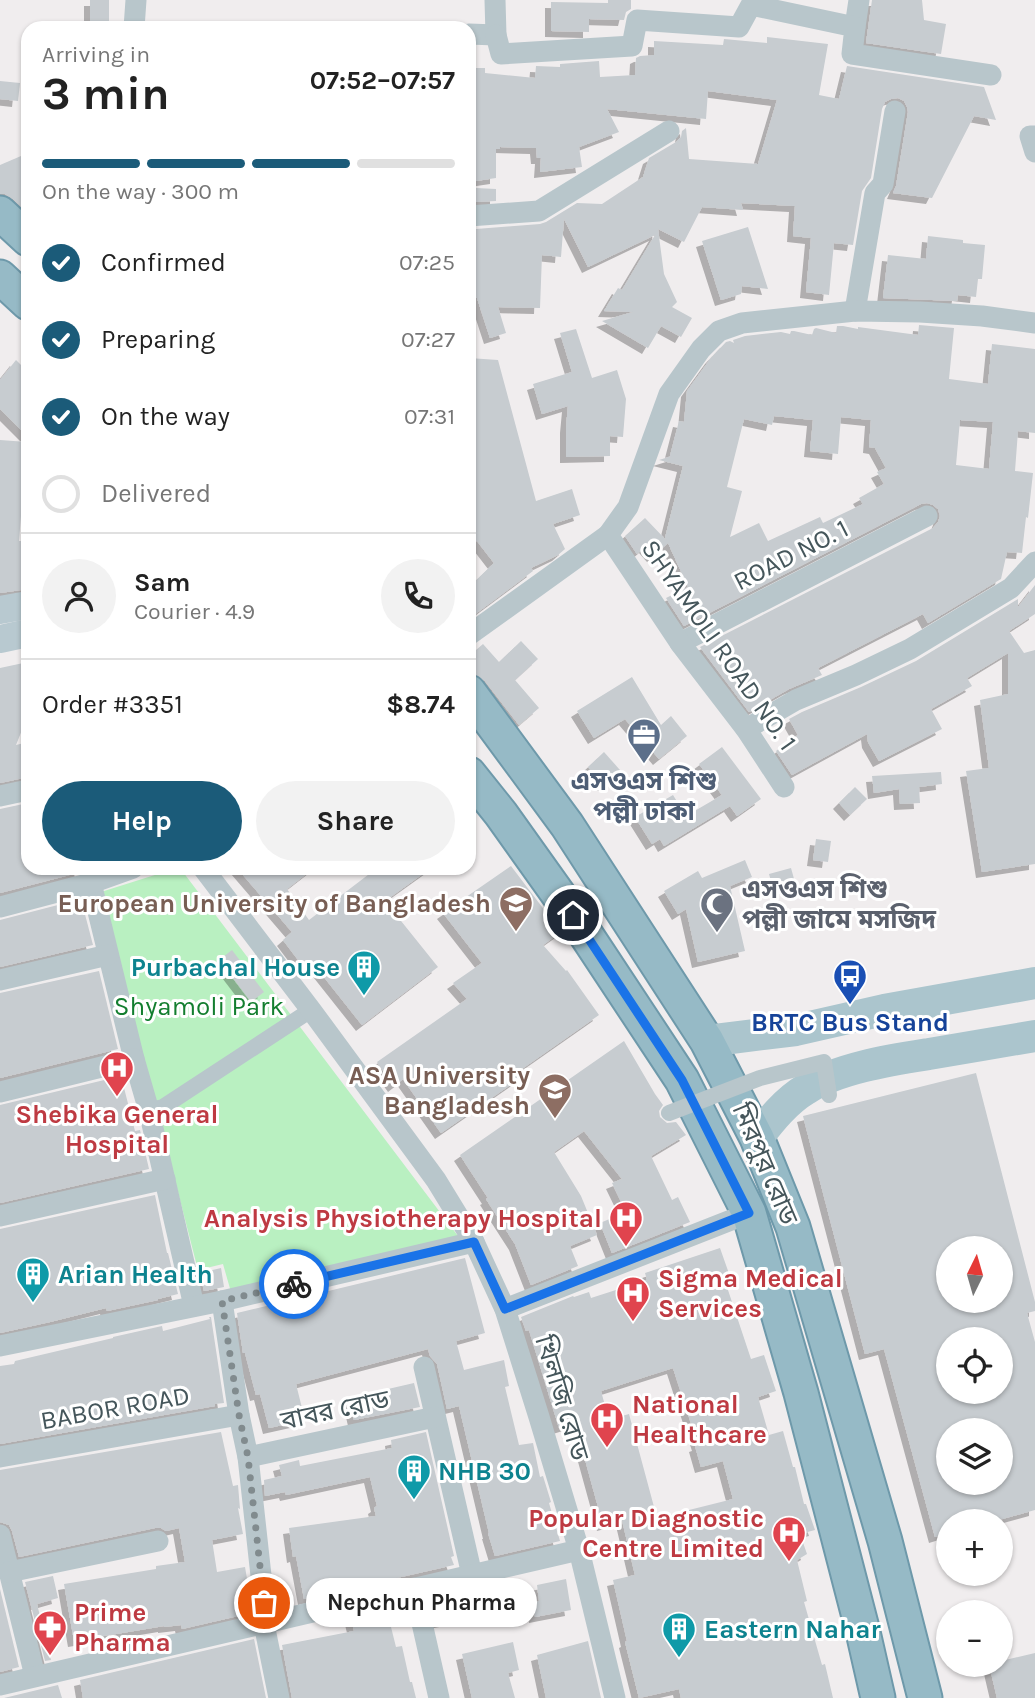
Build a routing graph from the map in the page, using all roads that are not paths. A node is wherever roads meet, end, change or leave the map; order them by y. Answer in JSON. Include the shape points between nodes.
{"nodes":[{"id":1,"x":136,"y":0,"type":"edge"},
{"id":2,"x":495,"y":0,"type":"edge"},
{"id":3,"x":859,"y":0,"type":"edge"},
{"id":4,"x":134,"y":21,"type":"edge"},
{"id":5,"x":855,"y":27,"type":"junction"},
{"id":6,"x":476,"y":34,"type":"edge"},
{"id":7,"x":496,"y":35,"type":"junction"},
{"id":8,"x":991,"y":75,"type":"dead end"},
{"id":9,"x":895,"y":111,"type":"dead end"},
{"id":10,"x":669,"y":131,"type":"dead end"},
{"id":11,"x":1035,"y":136,"type":"edge"},
{"id":12,"x":1035,"y":152,"type":"edge"},
{"id":13,"x":0,"y":213,"type":"edge"},
{"id":14,"x":476,"y":216,"type":"edge"},
{"id":15,"x":21,"y":232,"type":"edge"},
{"id":16,"x":0,"y":277,"type":"edge"},
{"id":17,"x":21,"y":296,"type":"edge"},
{"id":18,"x":855,"y":311,"type":"junction"},
{"id":19,"x":1035,"y":323,"type":"edge"},
{"id":20,"x":927,"y":516,"type":"dead end"},
{"id":21,"x":608,"y":534,"type":"junction"},
{"id":22,"x":1035,"y":562,"type":"edge"},
{"id":23,"x":21,"y":606,"type":"edge"},
{"id":24,"x":0,"y":610,"type":"edge"},
{"id":25,"x":476,"y":630,"type":"edge"},
{"id":26,"x":21,"y":635,"type":"edge"},
{"id":27,"x":0,"y":639,"type":"edge"},
{"id":28,"x":680,"y":643,"type":"junction"},
{"id":29,"x":476,"y":702,"type":"edge"},
{"id":30,"x":746,"y":729,"type":"junction"},
{"id":31,"x":476,"y":783,"type":"edge"},
{"id":32,"x":784,"y":787,"type":"dead end"},
{"id":33,"x":21,"y":792,"type":"edge"},
{"id":34,"x":0,"y":796,"type":"edge"},
{"id":35,"x":113,"y":875,"type":"edge"},
{"id":36,"x":208,"y":875,"type":"edge"},
{"id":37,"x":91,"y":883,"type":"junction"},
{"id":38,"x":0,"y":907,"type":"edge"},
{"id":39,"x":108,"y":955,"type":"junction"},
{"id":40,"x":0,"y":980,"type":"edge"},
{"id":41,"x":1035,"y":983,"type":"edge"},
{"id":42,"x":311,"y":1010,"type":"junction"},
{"id":43,"x":884,"y":1010,"type":"junction"},
{"id":44,"x":1035,"y":1036,"type":"edge"},
{"id":45,"x":707,"y":1041,"type":"junction"},
{"id":46,"x":134,"y":1059,"type":"junction"},
{"id":47,"x":895,"y":1060,"type":"junction"},
{"id":48,"x":0,"y":1092,"type":"edge"},
{"id":49,"x":829,"y":1095,"type":"dead end"},
{"id":50,"x":149,"y":1111,"type":"junction"},
{"id":51,"x":669,"y":1113,"type":"dead end"},
{"id":52,"x":757,"y":1138,"type":"junction"},
{"id":53,"x":165,"y":1179,"type":"junction"},
{"id":54,"x":749,"y":1213,"type":"junction"},
{"id":55,"x":0,"y":1216,"type":"edge"},
{"id":56,"x":474,"y":1242,"type":"junction"},
{"id":57,"x":222,"y":1301,"type":"junction"},
{"id":58,"x":194,"y":1306,"type":"junction"},
{"id":59,"x":505,"y":1309,"type":"junction"},
{"id":60,"x":0,"y":1346,"type":"edge"},
{"id":61,"x":424,"y":1367,"type":"dead end"},
{"id":62,"x":239,"y":1415,"type":"junction"},
{"id":63,"x":435,"y":1417,"type":"junction"},
{"id":64,"x":0,"y":1457,"type":"edge"},
{"id":65,"x":248,"y":1457,"type":"junction"},
{"id":66,"x":0,"y":1535,"type":"edge"},
{"id":67,"x":158,"y":1541,"type":"dead end"},
{"id":68,"x":579,"y":1550,"type":"junction"},
{"id":69,"x":9,"y":1572,"type":"junction"},
{"id":70,"x":472,"y":1575,"type":"junction"},
{"id":71,"x":414,"y":1588,"type":"junction"},
{"id":72,"x":264,"y":1624,"type":"junction"},
{"id":73,"x":35,"y":1676,"type":"junction"},
{"id":74,"x":0,"y":1685,"type":"edge"},
{"id":75,"x":279,"y":1698,"type":"edge"},
{"id":76,"x":439,"y":1698,"type":"edge"},
{"id":77,"x":615,"y":1698,"type":"edge"},
{"id":78,"x":878,"y":1698,"type":"edge"},
{"id":79,"x":925,"y":1698,"type":"edge"}],
"edges":[{"from":1,"to":4,"type":"street"},
{"from":2,"to":7,"type":"street"},
{"from":3,"to":5,"type":"street"},
{"from":5,"to":7,"type":"street","via":[[751,5],[739,27],[638,20],[632,46],[501,54]]},
{"from":5,"to":8,"type":"street","via":[[852,54]]},
{"from":6,"to":7,"type":"street"},
{"from":9,"to":18,"type":"street","via":[[883,184],[875,193]]},
{"from":10,"to":14,"type":"street","via":[[539,211]]},
{"from":11,"to":12,"type":"street","via":[[1030,136]]},
{"from":13,"to":15,"type":"highway"},
{"from":16,"to":17,"type":"highway"},
{"from":18,"to":19,"type":"street","name":"SHYAMOLI ROAD NO. 1","via":[[970,315]]},
{"from":18,"to":21,"type":"street","name":"SHYAMOLI ROAD NO. 1","via":[[742,323],[719,331],[669,394],[628,507]]},
{"from":20,"to":28,"type":"street","name":"ROAD NO. 1"},
{"from":21,"to":25,"type":"street","name":"SHYAMOLI ROAD NO. 1"},
{"from":21,"to":28,"type":"street","name":"SHYAMOLI ROAD NO. 1"},
{"from":22,"to":30,"type":"street","via":[[1011,588],[910,649],[796,700]]},
{"from":23,"to":24,"type":"main road"},
{"from":26,"to":27,"type":"main road"},
{"from":28,"to":30,"type":"street","name":"SHYAMOLI ROAD NO. 1"},
{"from":29,"to":45,"type":"highway","name":"মিরপুর রোড","via":[[567,825]]},
{"from":30,"to":32,"type":"street","name":"SHYAMOLI ROAD NO. 1"},
{"from":31,"to":54,"type":"highway","name":"মিরপুর রোড","via":[[573,915],[682,1080]]},
{"from":33,"to":34,"type":"street"},
{"from":35,"to":37,"type":"street"},
{"from":36,"to":42,"type":"street","name":"খিলজি রোড"},
{"from":37,"to":38,"type":"street"},
{"from":37,"to":39,"type":"street"},
{"from":39,"to":40,"type":"street"},
{"from":39,"to":46,"type":"street"},
{"from":41,"to":43,"type":"main road"},
{"from":42,"to":50,"type":"street","via":[[163,1107]]},
{"from":42,"to":56,"type":"street","name":"খিলজি রোড","via":[[436,1180]]},
{"from":43,"to":45,"type":"main road","via":[[796,1030]]},
{"from":43,"to":47,"type":"main road"},
{"from":44,"to":47,"type":"main road"},
{"from":45,"to":52,"type":"highway","name":"মিরপুর রোড"},
{"from":46,"to":48,"type":"street"},
{"from":46,"to":50,"type":"street"},
{"from":47,"to":52,"type":"main road","via":[[806,1088]]},
{"from":49,"to":51,"type":"street","bridge":true,"via":[[824,1062],[760,1078]]},
{"from":50,"to":53,"type":"street"},
{"from":52,"to":79,"type":"highway","name":"মিরপুর রোড","via":[[793,1227],[885,1541]]},
{"from":53,"to":55,"type":"street"},
{"from":53,"to":58,"type":"street"},
{"from":54,"to":59,"type":"street"},
{"from":54,"to":78,"type":"highway","name":"মিরপুর রোড","via":[[801,1393]]},
{"from":56,"to":57,"type":"street"},
{"from":56,"to":59,"type":"street","name":"খিলজি রোড"},
{"from":57,"to":58,"type":"street"},
{"from":57,"to":62,"type":"street"},
{"from":58,"to":60,"type":"street"},
{"from":59,"to":68,"type":"street","name":"খিলজি রোড"},
{"from":61,"to":63,"type":"street"},
{"from":62,"to":64,"type":"street","name":"BABOR ROAD"},
{"from":62,"to":65,"type":"street"},
{"from":63,"to":65,"type":"street","name":"বাবর রোড"},
{"from":63,"to":70,"type":"street"},
{"from":65,"to":72,"type":"street"},
{"from":66,"to":69,"type":"street"},
{"from":67,"to":69,"type":"street"},
{"from":68,"to":70,"type":"street"},
{"from":68,"to":77,"type":"street","name":"খিলজি রোড"},
{"from":69,"to":73,"type":"street"},
{"from":70,"to":71,"type":"street"},
{"from":71,"to":72,"type":"street"},
{"from":71,"to":76,"type":"street"},
{"from":72,"to":73,"type":"street"},
{"from":72,"to":75,"type":"street"},
{"from":73,"to":74,"type":"street"}]}
